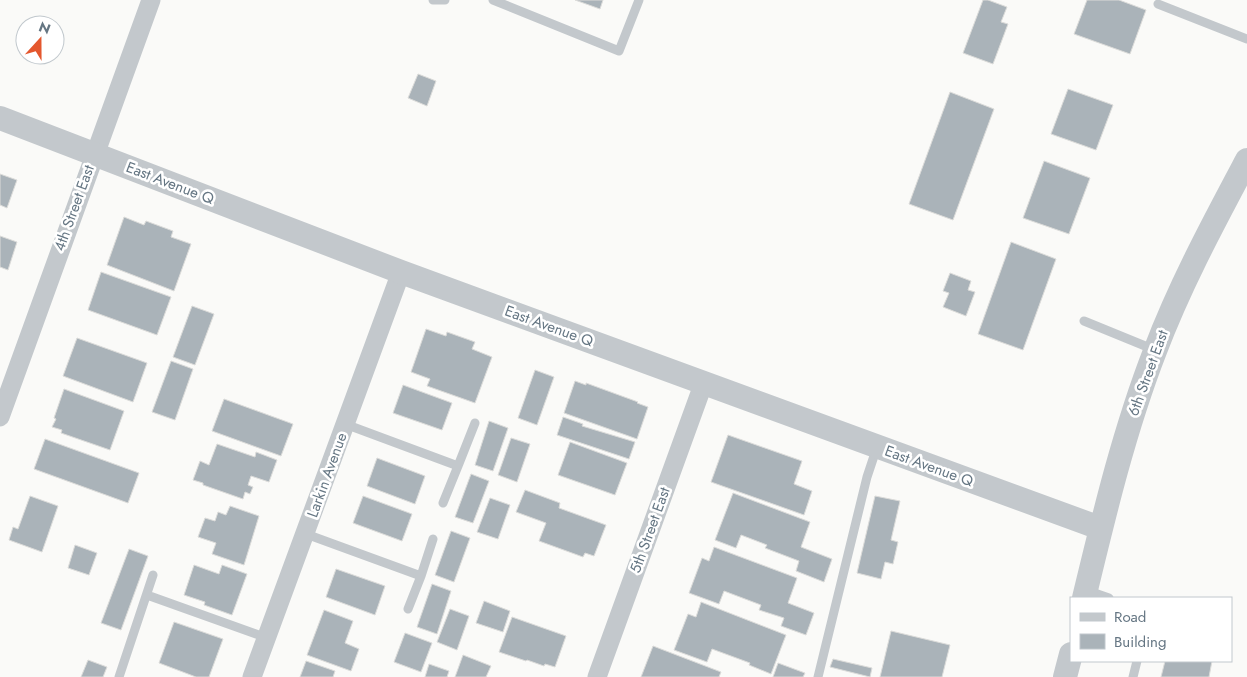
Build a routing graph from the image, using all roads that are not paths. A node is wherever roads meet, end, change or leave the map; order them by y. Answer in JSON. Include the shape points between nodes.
{"nodes":[{"id":1,"x":150,"y":0,"type":"edge"},
{"id":2,"x":433,"y":0,"type":"edge"},
{"id":3,"x":445,"y":0,"type":"edge"},
{"id":4,"x":493,"y":0,"type":"edge"},
{"id":5,"x":639,"y":0,"type":"edge"},
{"id":6,"x":1158,"y":4,"type":"dead end"},
{"id":7,"x":1247,"y":39,"type":"edge"},
{"id":8,"x":0,"y":118,"type":"edge"},
{"id":9,"x":94,"y":153,"type":"junction"},
{"id":10,"x":1247,"y":160,"type":"edge"},
{"id":11,"x":401,"y":272,"type":"junction"},
{"id":12,"x":1084,"y":321,"type":"dead end"},
{"id":13,"x":1155,"y":350,"type":"junction"},
{"id":14,"x":704,"y":382,"type":"junction"},
{"id":15,"x":0,"y":417,"type":"edge"},
{"id":16,"x":475,"y":423,"type":"dead end"},
{"id":17,"x":345,"y":424,"type":"junction"},
{"id":18,"x":877,"y":447,"type":"junction"},
{"id":19,"x":458,"y":466,"type":"junction"},
{"id":20,"x":444,"y":503,"type":"dead end"},
{"id":21,"x":1100,"y":528,"type":"junction"},
{"id":22,"x":306,"y":534,"type":"junction"},
{"id":23,"x":433,"y":539,"type":"dead end"},
{"id":24,"x":153,"y":575,"type":"dead end"},
{"id":25,"x":421,"y":576,"type":"junction"},
{"id":26,"x":147,"y":594,"type":"junction"},
{"id":27,"x":1085,"y":594,"type":"edge"},
{"id":28,"x":1103,"y":597,"type":"edge"},
{"id":29,"x":408,"y":609,"type":"dead end"},
{"id":30,"x":267,"y":638,"type":"junction"},
{"id":31,"x":1070,"y":658,"type":"edge"},
{"id":32,"x":1137,"y":662,"type":"edge"},
{"id":33,"x":120,"y":677,"type":"edge"},
{"id":34,"x":252,"y":677,"type":"edge"},
{"id":35,"x":597,"y":677,"type":"edge"},
{"id":36,"x":818,"y":677,"type":"edge"},
{"id":37,"x":1065,"y":677,"type":"edge"},
{"id":38,"x":1133,"y":677,"type":"edge"}],
"edges":[{"from":1,"to":9,"type":"street","name":"4th Street East"},
{"from":2,"to":3,"type":"lane"},
{"from":4,"to":5,"type":"lane","via":[[619,51]]},
{"from":6,"to":7,"type":"lane"},
{"from":8,"to":9,"type":"street","name":"East Avenue Q"},
{"from":9,"to":11,"type":"street","name":"East Avenue Q"},
{"from":9,"to":15,"type":"street","name":"4th Street East"},
{"from":10,"to":13,"type":"street","name":"6th Street East","via":[[1216,218]]},
{"from":11,"to":14,"type":"street","name":"East Avenue Q"},
{"from":11,"to":17,"type":"street","name":"Larkin Avenue"},
{"from":12,"to":13,"type":"lane"},
{"from":13,"to":21,"type":"street","name":"6th Street East"},
{"from":14,"to":18,"type":"street","name":"East Avenue Q"},
{"from":14,"to":35,"type":"street","name":"5th Street East"},
{"from":16,"to":19,"type":"lane"},
{"from":17,"to":19,"type":"lane"},
{"from":17,"to":22,"type":"street","name":"Larkin Avenue"},
{"from":18,"to":21,"type":"street","name":"East Avenue Q"},
{"from":18,"to":36,"type":"lane","via":[[866,477]]},
{"from":19,"to":20,"type":"lane"},
{"from":21,"to":27,"type":"street","name":"6th Street East"},
{"from":22,"to":25,"type":"lane"},
{"from":22,"to":30,"type":"street","name":"Larkin Avenue"},
{"from":23,"to":25,"type":"lane"},
{"from":24,"to":26,"type":"lane"},
{"from":25,"to":29,"type":"lane"},
{"from":26,"to":30,"type":"lane"},
{"from":26,"to":33,"type":"lane"},
{"from":27,"to":28,"type":"lane"},
{"from":30,"to":34,"type":"street","name":"Larkin Avenue"},
{"from":31,"to":37,"type":"street"},
{"from":32,"to":38,"type":"lane"}]}
